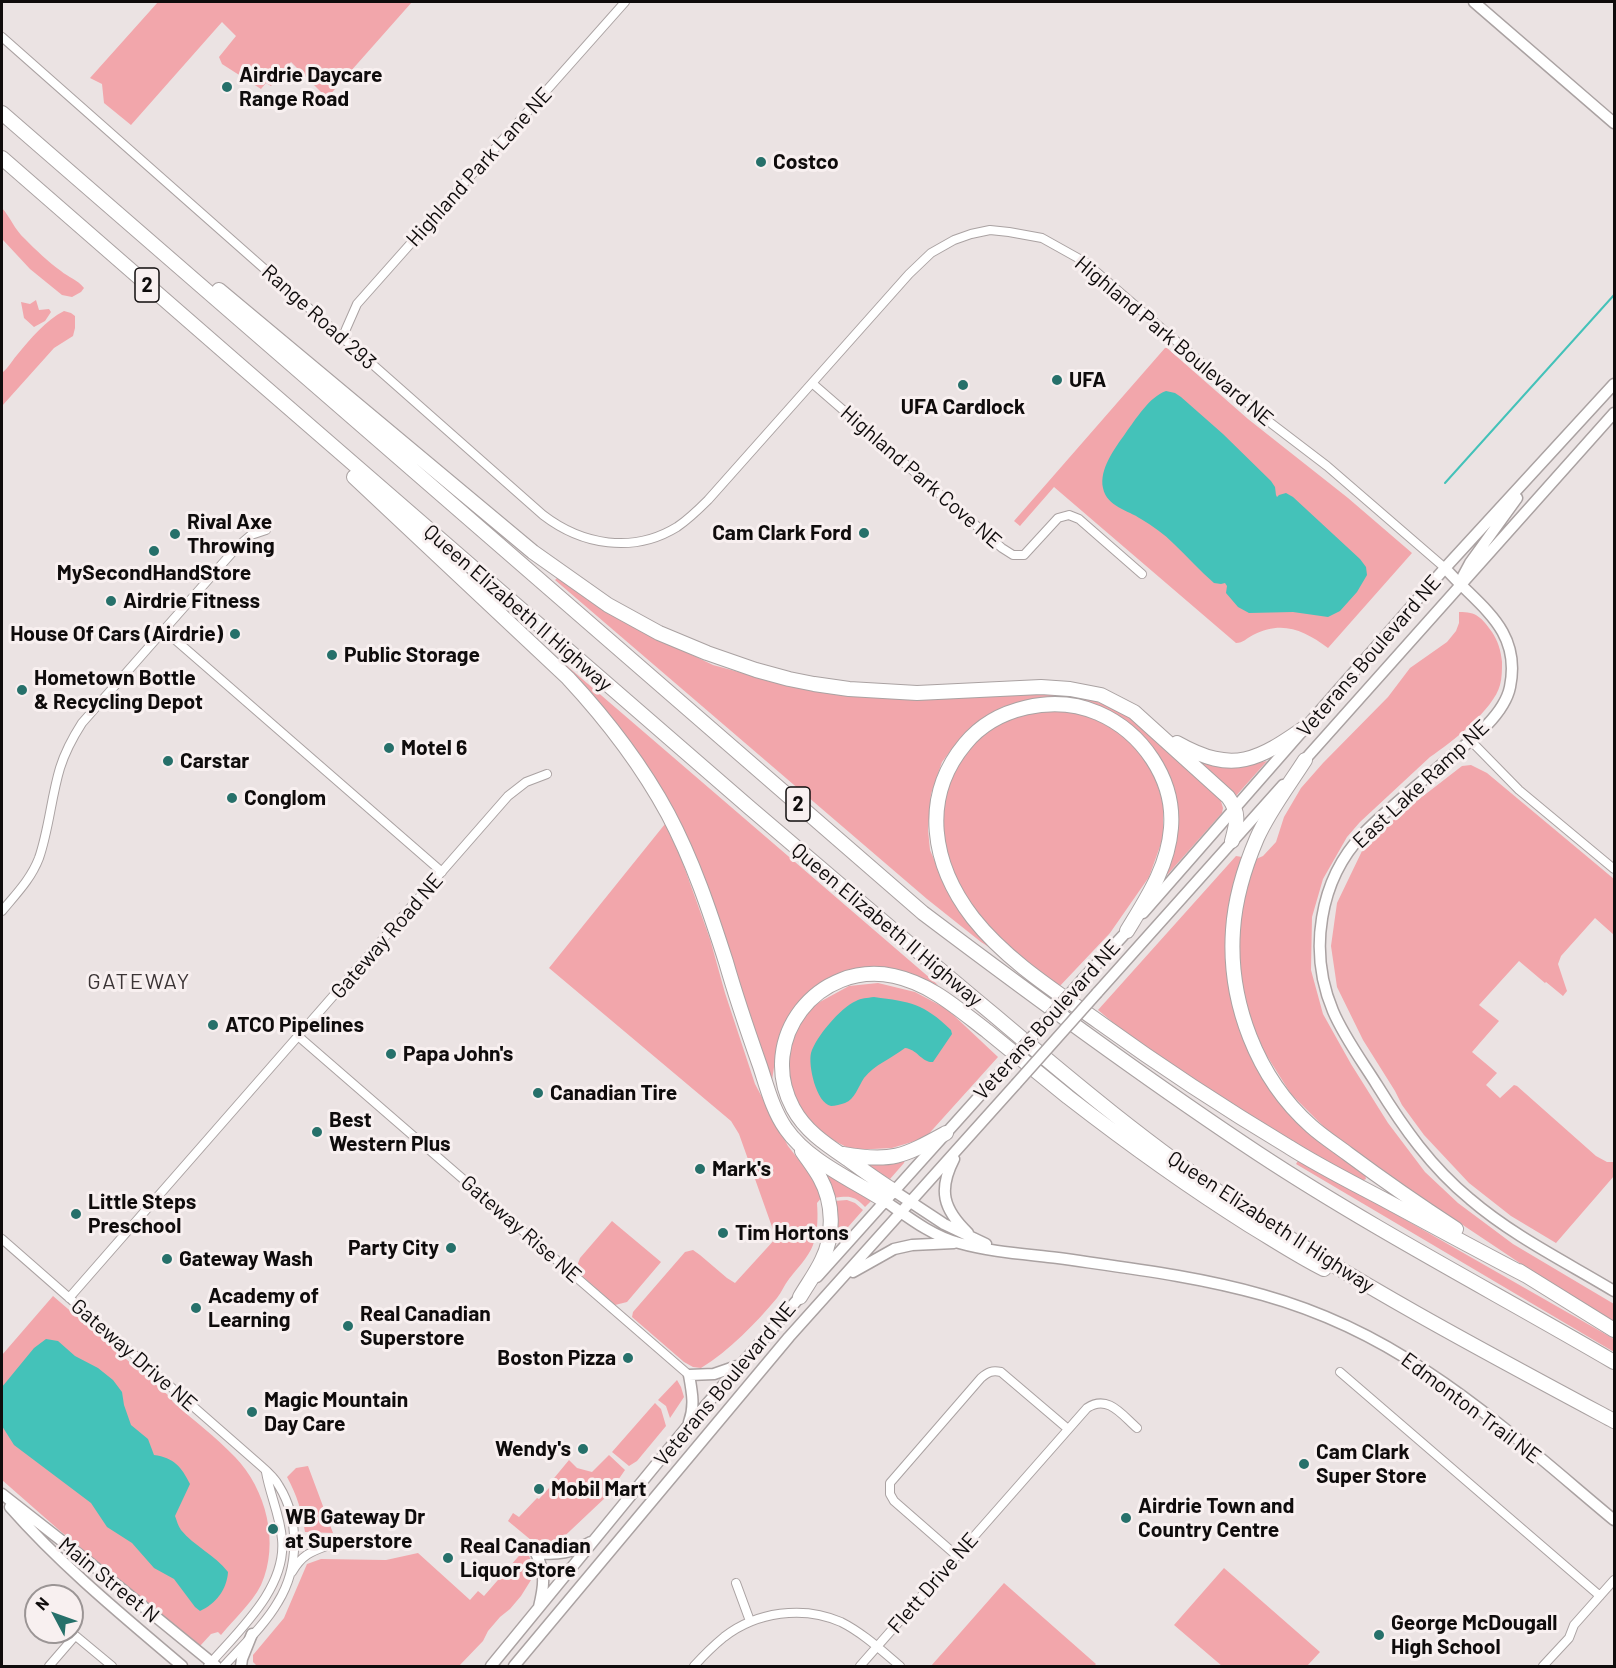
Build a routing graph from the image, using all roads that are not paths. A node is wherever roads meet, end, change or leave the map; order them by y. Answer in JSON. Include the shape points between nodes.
{"nodes":[{"id":1,"x":626,"y":2,"type":"edge"},
{"id":2,"x":1474,"y":2,"type":"edge"},
{"id":3,"x":2,"y":37,"type":"edge"},
{"id":4,"x":2,"y":113,"type":"edge"},
{"id":5,"x":1614,"y":123,"type":"edge"},
{"id":6,"x":49,"y":154,"type":"junction"},
{"id":7,"x":2,"y":158,"type":"edge"},
{"id":8,"x":343,"y":338,"type":"junction"},
{"id":9,"x":812,"y":383,"type":"junction"},
{"id":10,"x":1614,"y":384,"type":"edge"},
{"id":11,"x":292,"y":412,"type":"junction"},
{"id":12,"x":1614,"y":413,"type":"edge"},
{"id":13,"x":1545,"y":459,"type":"junction"},
{"id":14,"x":266,"y":530,"type":"dead end"},
{"id":15,"x":660,"y":535,"type":"joint"},
{"id":16,"x":1445,"y":568,"type":"junction"},
{"id":17,"x":1142,"y":574,"type":"dead end"},
{"id":18,"x":1461,"y":585,"type":"junction"},
{"id":19,"x":164,"y":630,"type":"junction"},
{"id":20,"x":1307,"y":726,"type":"junction"},
{"id":21,"x":1153,"y":728,"type":"junction"},
{"id":22,"x":1470,"y":740,"type":"junction"},
{"id":23,"x":1305,"y":760,"type":"junction"},
{"id":24,"x":547,"y":774,"type":"dead end"},
{"id":25,"x":1235,"y":809,"type":"junction"},
{"id":26,"x":1232,"y":841,"type":"junction"},
{"id":27,"x":1614,"y":869,"type":"edge"},
{"id":28,"x":442,"y":872,"type":"junction"},
{"id":29,"x":2,"y":911,"type":"edge"},
{"id":30,"x":1127,"y":931,"type":"junction"},
{"id":31,"x":298,"y":1036,"type":"junction"},
{"id":32,"x":946,"y":1133,"type":"junction"},
{"id":33,"x":796,"y":1141,"type":"junction"},
{"id":34,"x":963,"y":1144,"type":"junction"},
{"id":35,"x":838,"y":1153,"type":"junction"},
{"id":36,"x":889,"y":1196,"type":"junction"},
{"id":37,"x":910,"y":1203,"type":"junction"},
{"id":38,"x":902,"y":1212,"type":"junction"},
{"id":39,"x":2,"y":1239,"type":"edge"},
{"id":40,"x":975,"y":1239,"type":"junction"},
{"id":41,"x":958,"y":1243,"type":"junction"},
{"id":42,"x":1000,"y":1251,"type":"junction"},
{"id":43,"x":1527,"y":1276,"type":"junction"},
{"id":44,"x":841,"y":1281,"type":"junction"},
{"id":45,"x":1614,"y":1291,"type":"edge"},
{"id":46,"x":800,"y":1297,"type":"junction"},
{"id":47,"x":69,"y":1298,"type":"junction"},
{"id":48,"x":1394,"y":1301,"type":"junction"},
{"id":49,"x":1614,"y":1330,"type":"edge"},
{"id":50,"x":1614,"y":1362,"type":"edge"},
{"id":51,"x":741,"y":1364,"type":"junction"},
{"id":52,"x":1340,"y":1372,"type":"dead end"},
{"id":53,"x":689,"y":1375,"type":"junction"},
{"id":54,"x":1614,"y":1421,"type":"edge"},
{"id":55,"x":686,"y":1428,"type":"junction"},
{"id":56,"x":1137,"y":1428,"type":"dead end"},
{"id":57,"x":1068,"y":1429,"type":"junction"},
{"id":58,"x":266,"y":1470,"type":"junction"},
{"id":59,"x":2,"y":1496,"type":"edge"},
{"id":60,"x":1614,"y":1520,"type":"edge"},
{"id":61,"x":597,"y":1539,"type":"junction"},
{"id":62,"x":332,"y":1544,"type":"dead end"},
{"id":63,"x":957,"y":1556,"type":"junction"},
{"id":64,"x":289,"y":1578,"type":"junction"},
{"id":65,"x":1614,"y":1580,"type":"edge"},
{"id":66,"x":736,"y":1583,"type":"dead end"},
{"id":67,"x":1600,"y":1596,"type":"junction"},
{"id":68,"x":539,"y":1610,"type":"junction"},
{"id":69,"x":750,"y":1621,"type":"junction"},
{"id":70,"x":252,"y":1634,"type":"junction"},
{"id":71,"x":84,"y":1643,"type":"edge"},
{"id":72,"x":66,"y":1644,"type":"edge"},
{"id":73,"x":877,"y":1647,"type":"junction"},
{"id":74,"x":174,"y":1662,"type":"edge"},
{"id":75,"x":212,"y":1665,"type":"edge"},
{"id":76,"x":49,"y":1666,"type":"edge"},
{"id":77,"x":112,"y":1666,"type":"edge"},
{"id":78,"x":182,"y":1666,"type":"edge"},
{"id":79,"x":224,"y":1666,"type":"edge"},
{"id":80,"x":241,"y":1666,"type":"edge"},
{"id":81,"x":491,"y":1666,"type":"edge"},
{"id":82,"x":514,"y":1666,"type":"edge"},
{"id":83,"x":694,"y":1666,"type":"edge"},
{"id":84,"x":860,"y":1666,"type":"edge"},
{"id":85,"x":900,"y":1666,"type":"edge"},
{"id":86,"x":1544,"y":1666,"type":"edge"}],
"edges":[{"from":1,"to":8,"type":"street","name":"Highland Park Lane NE","via":[[357,304]]},
{"from":2,"to":5,"type":"main road"},
{"from":3,"to":8,"type":"street","name":"Range Road 293"},
{"from":4,"to":6,"type":"highway","name":"Queen Elizabeth II Highway","number":"2"},
{"from":6,"to":21,"type":"highway","via":[[533,552],[609,605],[659,633],[756,670],[849,689],[917,693],[1041,687],[1101,694]]},
{"from":6,"to":50,"type":"highway","name":"Queen Elizabeth II Highway","number":"2","via":[[923,913],[1259,1154],[1344,1208]]},
{"from":7,"to":11,"type":"highway","name":"Queen Elizabeth II Highway","number":"2"},
{"from":8,"to":15,"type":"street","name":"Range Road 293","via":[[552,522],[595,541],[631,542]]},
{"from":9,"to":15,"type":"street","name":"Highland Park Boulevard NE","via":[[708,500],[688,519]]},
{"from":9,"to":16,"type":"street","name":"Highland Park Boulevard NE","via":[[931,253],[954,240],[990,230],[1042,238],[1085,262]]},
{"from":9,"to":17,"type":"street","name":"Highland Park Cove NE","via":[[1013,555],[1024,555],[1058,518],[1069,515],[1079,519]]},
{"from":10,"to":13,"type":"main road","name":"Veterans Boulevard NE"},
{"from":11,"to":33,"type":"highway","via":[[357,480],[568,678],[632,754],[668,813],[693,867],[774,1107]]},
{"from":11,"to":48,"type":"highway","name":"Queen Elizabeth II Highway","number":"2","via":[[1087,1093],[1236,1204]]},
{"from":12,"to":18,"type":"main road","name":"Veterans Boulevard NE"},
{"from":13,"to":16,"type":"main road","name":"Veterans Boulevard NE"},
{"from":13,"to":18,"type":"main road","via":[[1464,572]]},
{"from":14,"to":19,"type":"street","via":[[250,535],[237,547]]},
{"from":16,"to":18,"type":"main road","name":"East Lake Ramp NE"},
{"from":16,"to":20,"type":"main road","name":"Veterans Boulevard NE"},
{"from":18,"to":22,"type":"main road","name":"East Lake Ramp NE","via":[[1503,630],[1512,671],[1504,704]]},
{"from":18,"to":23,"type":"main road","name":"Veterans Boulevard NE"},
{"from":19,"to":28,"type":"street"},
{"from":19,"to":29,"type":"street","via":[[73,737],[60,770],[39,858],[27,881]]},
{"from":20,"to":21,"type":"highway","via":[[1273,749],[1232,761],[1191,751]]},
{"from":20,"to":25,"type":"main road","name":"Veterans Boulevard NE"},
{"from":21,"to":25,"type":"highway","via":[[1228,797]]},
{"from":22,"to":27,"type":"street","via":[[1519,790]]},
{"from":22,"to":45,"type":"main road","name":"East Lake Ramp NE","via":[[1364,833],[1342,862],[1321,921],[1323,983],[1333,1012],[1351,1044],[1407,1132],[1438,1170],[1508,1227]]},
{"from":23,"to":26,"type":"main road","name":"Veterans Boulevard NE"},
{"from":23,"to":43,"type":"highway","via":[[1258,837],[1238,895],[1233,967],[1240,1006],[1257,1054],[1279,1091],[1311,1126],[1385,1182]]},
{"from":24,"to":28,"type":"street","name":"Gateway Road NE","via":[[526,782],[508,796]]},
{"from":25,"to":26,"type":"highway"},
{"from":25,"to":30,"type":"main road","name":"Veterans Boulevard NE"},
{"from":26,"to":34,"type":"main road","name":"Veterans Boulevard NE","bridge":true},
{"from":28,"to":31,"type":"street","name":"Gateway Road NE"},
{"from":30,"to":32,"type":"main road","name":"Veterans Boulevard NE","bridge":true},
{"from":30,"to":43,"type":"highway","via":[[1168,855],[1172,825],[1161,774],[1147,750],[1124,728],[1097,712],[1069,705],[1018,709],[979,730],[948,770],[938,796],[935,825],[939,855],[956,892],[987,934],[1044,983],[1223,1107],[1291,1149]]},
{"from":31,"to":47,"type":"street","name":"Gateway Road NE"},
{"from":31,"to":53,"type":"street","name":"Gateway Rise NE"},
{"from":32,"to":35,"type":"highway","via":[[889,1158]]},
{"from":32,"to":36,"type":"main road","name":"Veterans Boulevard NE"},
{"from":33,"to":36,"type":"highway","via":[[811,1154]]},
{"from":33,"to":46,"type":"highway","via":[[821,1179],[831,1217],[823,1259]]},
{"from":34,"to":37,"type":"main road","name":"Veterans Boulevard NE"},
{"from":34,"to":40,"type":"main road","via":[[948,1172],[945,1197],[956,1221]]},
{"from":35,"to":36,"type":"highway"},
{"from":35,"to":48,"type":"highway","via":[[806,1127],[788,1097],[783,1066],[786,1038],[802,1009],[828,986],[870,975],[905,979],[945,999],[1109,1129],[1229,1212],[1307,1261]]},
{"from":36,"to":37,"type":"main road","name":"Edmonton Trail NE"},
{"from":36,"to":38,"type":"main road","name":"Edmonton Trail NE"},
{"from":36,"to":46,"type":"main road","name":"Veterans Boulevard NE"},
{"from":37,"to":38,"type":"main road","name":"Veterans Boulevard NE"},
{"from":37,"to":40,"type":"main road","name":"Edmonton Trail NE"},
{"from":38,"to":41,"type":"main road","name":"Edmonton Trail NE","via":[[930,1231]]},
{"from":38,"to":44,"type":"main road","name":"Veterans Boulevard NE"},
{"from":39,"to":47,"type":"street","name":"Gateway Drive NE"},
{"from":40,"to":42,"type":"main road","name":"Edmonton Trail NE"},
{"from":41,"to":42,"type":"main road","name":"Edmonton Trail NE"},
{"from":41,"to":44,"type":"main road","via":[[894,1249]]},
{"from":42,"to":60,"type":"main road","name":"Edmonton Trail NE","via":[[1208,1281],[1311,1311],[1389,1348],[1464,1397]]},
{"from":43,"to":49,"type":"highway"},
{"from":44,"to":82,"type":"main road","name":"Veterans Boulevard NE","via":[[740,1395]]},
{"from":46,"to":51,"type":"main road","name":"Veterans Boulevard NE"},
{"from":47,"to":58,"type":"street","name":"Gateway Drive NE"},
{"from":48,"to":54,"type":"highway","name":"Queen Elizabeth II Highway","number":"2"},
{"from":51,"to":53,"type":"main road","via":[[714,1374]]},
{"from":51,"to":55,"type":"main road","name":"Veterans Boulevard NE"},
{"from":52,"to":67,"type":"street"},
{"from":53,"to":55,"type":"main road","via":[[693,1411]]},
{"from":55,"to":61,"type":"main road","name":"Veterans Boulevard NE"},
{"from":56,"to":57,"type":"street","name":"Flett Drive NE","via":[[1101,1402],[1087,1408]]},
{"from":57,"to":63,"type":"street","name":"Flett Drive NE"},
{"from":57,"to":63,"type":"street","via":[[1001,1372],[987,1372],[981,1378],[890,1483],[894,1502]]},
{"from":58,"to":64,"type":"street","name":"Gateway Drive NE","via":[[279,1485],[293,1524]]},
{"from":58,"to":75,"type":"street","via":[[283,1542],[280,1565],[261,1604]]},
{"from":59,"to":74,"type":"main road","name":"Main Street N","via":[[39,1540]]},
{"from":59,"to":75,"type":"main road","name":"Main Street N"},
{"from":61,"to":68,"type":"main road","name":"Veterans Boulevard NE"},
{"from":61,"to":68,"type":"main road","via":[[563,1554],[536,1554],[544,1585]]},
{"from":62,"to":64,"type":"street","via":[[304,1556]]},
{"from":63,"to":73,"type":"street","name":"Flett Drive NE"},
{"from":64,"to":70,"type":"street","name":"Gateway Drive NE","via":[[279,1601]]},
{"from":65,"to":67,"type":"street"},
{"from":66,"to":69,"type":"street"},
{"from":67,"to":86,"type":"street"},
{"from":68,"to":81,"type":"main road","name":"Veterans Boulevard NE"},
{"from":69,"to":73,"type":"street","name":"Flett Drive NE","via":[[775,1614],[811,1614],[841,1622]]},
{"from":69,"to":83,"type":"street","name":"Flett Drive NE","via":[[725,1636]]},
{"from":70,"to":79,"type":"street","name":"Gateway Drive NE"},
{"from":70,"to":80,"type":"main road"},
{"from":71,"to":77,"type":"street"},
{"from":72,"to":76,"type":"street"},
{"from":73,"to":84,"type":"street"},
{"from":73,"to":85,"type":"street"},
{"from":74,"to":78,"type":"main road","name":"Main Street N"}]}
